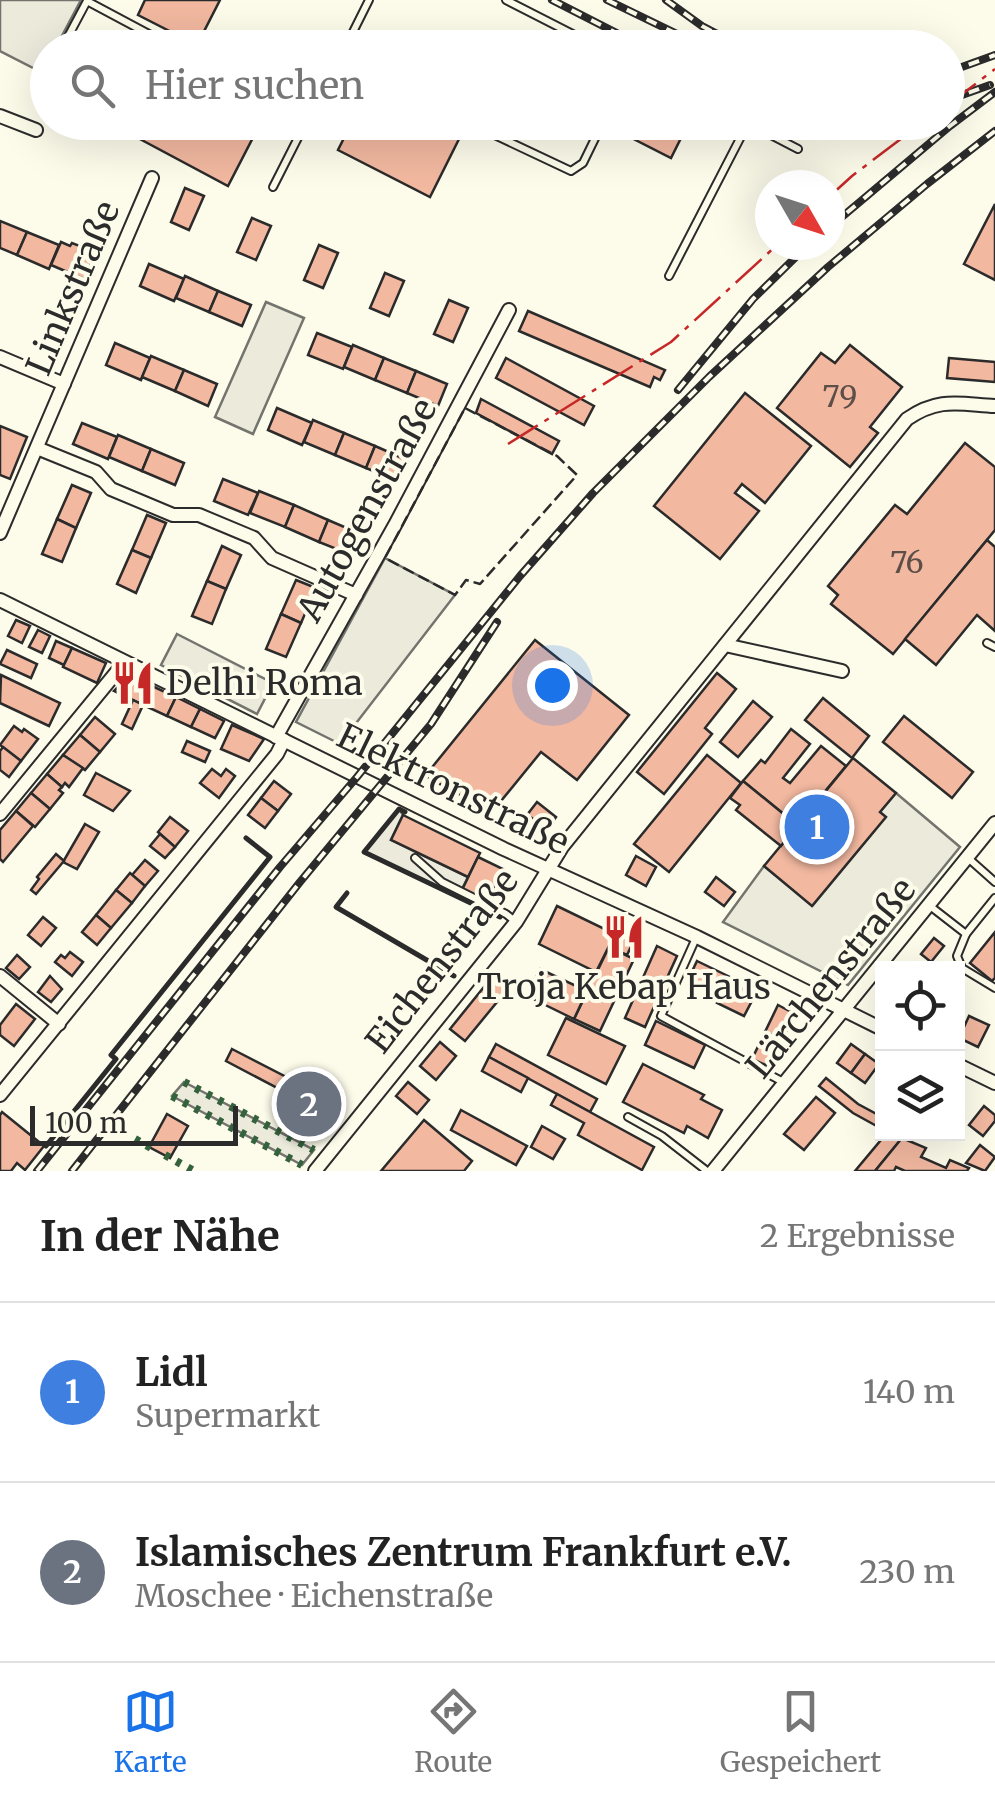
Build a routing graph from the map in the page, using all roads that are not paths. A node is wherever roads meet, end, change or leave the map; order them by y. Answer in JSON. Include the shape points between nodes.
{"nodes":[{"id":1,"x":369,"y":0,"type":"edge"},
{"id":2,"x":506,"y":0,"type":"edge"},
{"id":3,"x":87,"y":1,"type":"edge"},
{"id":4,"x":72,"y":30,"type":"edge"},
{"id":5,"x":141,"y":30,"type":"edge"},
{"id":6,"x":354,"y":30,"type":"edge"},
{"id":7,"x":565,"y":30,"type":"edge"},
{"id":8,"x":0,"y":116,"type":"edge"},
{"id":9,"x":30,"y":128,"type":"edge"},
{"id":10,"x":297,"y":140,"type":"edge"},
{"id":11,"x":505,"y":140,"type":"edge"},
{"id":12,"x":595,"y":140,"type":"edge"},
{"id":13,"x":739,"y":140,"type":"edge"},
{"id":14,"x":782,"y":140,"type":"edge"},
{"id":15,"x":798,"y":148,"type":"dead end"},
{"id":16,"x":152,"y":178,"type":"dead end"},
{"id":17,"x":273,"y":187,"type":"dead end"},
{"id":18,"x":669,"y":276,"type":"dead end"},
{"id":19,"x":509,"y":310,"type":"dead end"},
{"id":20,"x":0,"y":357,"type":"edge"},
{"id":21,"x":64,"y":384,"type":"junction"},
{"id":22,"x":995,"y":406,"type":"edge"},
{"id":23,"x":36,"y":448,"type":"junction"},
{"id":24,"x":0,"y":533,"type":"edge"},
{"id":25,"x":356,"y":595,"type":"junction"},
{"id":26,"x":0,"y":600,"type":"edge"},
{"id":27,"x":725,"y":644,"type":"junction"},
{"id":28,"x":124,"y":663,"type":"junction"},
{"id":29,"x":842,"y":671,"type":"dead end"},
{"id":30,"x":280,"y":738,"type":"junction"},
{"id":31,"x":0,"y":814,"type":"edge"},
{"id":32,"x":995,"y":822,"type":"edge"},
{"id":33,"x":414,"y":858,"type":"dead end"},
{"id":34,"x":967,"y":858,"type":"junction"},
{"id":35,"x":549,"y":869,"type":"junction"},
{"id":36,"x":995,"y":882,"type":"edge"},
{"id":37,"x":995,"y":898,"type":"edge"},
{"id":38,"x":929,"y":905,"type":"junction"},
{"id":39,"x":516,"y":922,"type":"junction"},
{"id":40,"x":966,"y":934,"type":"junction"},
{"id":41,"x":697,"y":937,"type":"junction"},
{"id":42,"x":0,"y":976,"type":"edge"},
{"id":43,"x":995,"y":988,"type":"edge"},
{"id":44,"x":844,"y":1010,"type":"junction"},
{"id":45,"x":58,"y":1024,"type":"junction"},
{"id":46,"x":875,"y":1025,"type":"edge"},
{"id":47,"x":965,"y":1068,"type":"edge"},
{"id":48,"x":785,"y":1083,"type":"junction"},
{"id":49,"x":995,"y":1083,"type":"edge"},
{"id":50,"x":0,"y":1095,"type":"edge"},
{"id":51,"x":628,"y":1117,"type":"dead end"},
{"id":52,"x":315,"y":1171,"type":"edge"},
{"id":53,"x":710,"y":1171,"type":"edge"}],
"edges":[{"from":1,"to":6,"type":"lane"},
{"from":2,"to":7,"type":"lane"},
{"from":3,"to":4,"type":"lane"},
{"from":3,"to":5,"type":"lane"},
{"from":8,"to":9,"type":"street"},
{"from":10,"to":17,"type":"lane"},
{"from":11,"to":12,"type":"lane","via":[[571,171],[584,163]]},
{"from":13,"to":18,"type":"lane"},
{"from":14,"to":15,"type":"lane"},
{"from":16,"to":21,"type":"street","name":"Linkstraße"},
{"from":19,"to":25,"type":"street","name":"Autogenstraße"},
{"from":20,"to":21,"type":"street"},
{"from":21,"to":23,"type":"street","name":"Linkstraße"},
{"from":22,"to":27,"type":"street","name":"Eichenstraße","via":[[942,403],[908,419]]},
{"from":23,"to":24,"type":"street","name":"Linkstraße"},
{"from":23,"to":25,"type":"street","via":[[173,515],[199,515],[254,538],[272,558]]},
{"from":25,"to":30,"type":"street","name":"Autogenstraße"},
{"from":26,"to":28,"type":"street","name":"Elektronstraße"},
{"from":27,"to":29,"type":"street"},
{"from":27,"to":35,"type":"street","name":"Eichenstraße"},
{"from":28,"to":30,"type":"street","name":"Elektronstraße"},
{"from":28,"to":31,"type":"street"},
{"from":30,"to":35,"type":"street","name":"Elektronstraße"},
{"from":30,"to":45,"type":"street","name":"Autogenstraße","via":[[277,754]]},
{"from":32,"to":34,"type":"street","name":"Lärchenstraße"},
{"from":33,"to":39,"type":"lane","via":[[442,882]]},
{"from":34,"to":36,"type":"lane"},
{"from":34,"to":38,"type":"street","name":"Lärchenstraße"},
{"from":35,"to":39,"type":"street","name":"Eichenstraße"},
{"from":35,"to":41,"type":"street","name":"Elektronstraße"},
{"from":37,"to":40,"type":"lane"},
{"from":38,"to":40,"type":"lane"},
{"from":38,"to":44,"type":"street","name":"Lärchenstraße"},
{"from":39,"to":52,"type":"street","name":"Eichenstraße"},
{"from":40,"to":43,"type":"lane","via":[[957,962]]},
{"from":41,"to":44,"type":"street","name":"Elektronstraße"},
{"from":41,"to":48,"type":"lane","via":[[661,1016]]},
{"from":42,"to":45,"type":"street"},
{"from":44,"to":46,"type":"street","name":"Elektronstraße"},
{"from":44,"to":48,"type":"street","name":"Lärchenstraße"},
{"from":45,"to":50,"type":"street","name":"Autogenstraße"},
{"from":47,"to":49,"type":"street"},
{"from":48,"to":53,"type":"street","name":"Lärchenstraße"},
{"from":51,"to":53,"type":"lane"}]}
